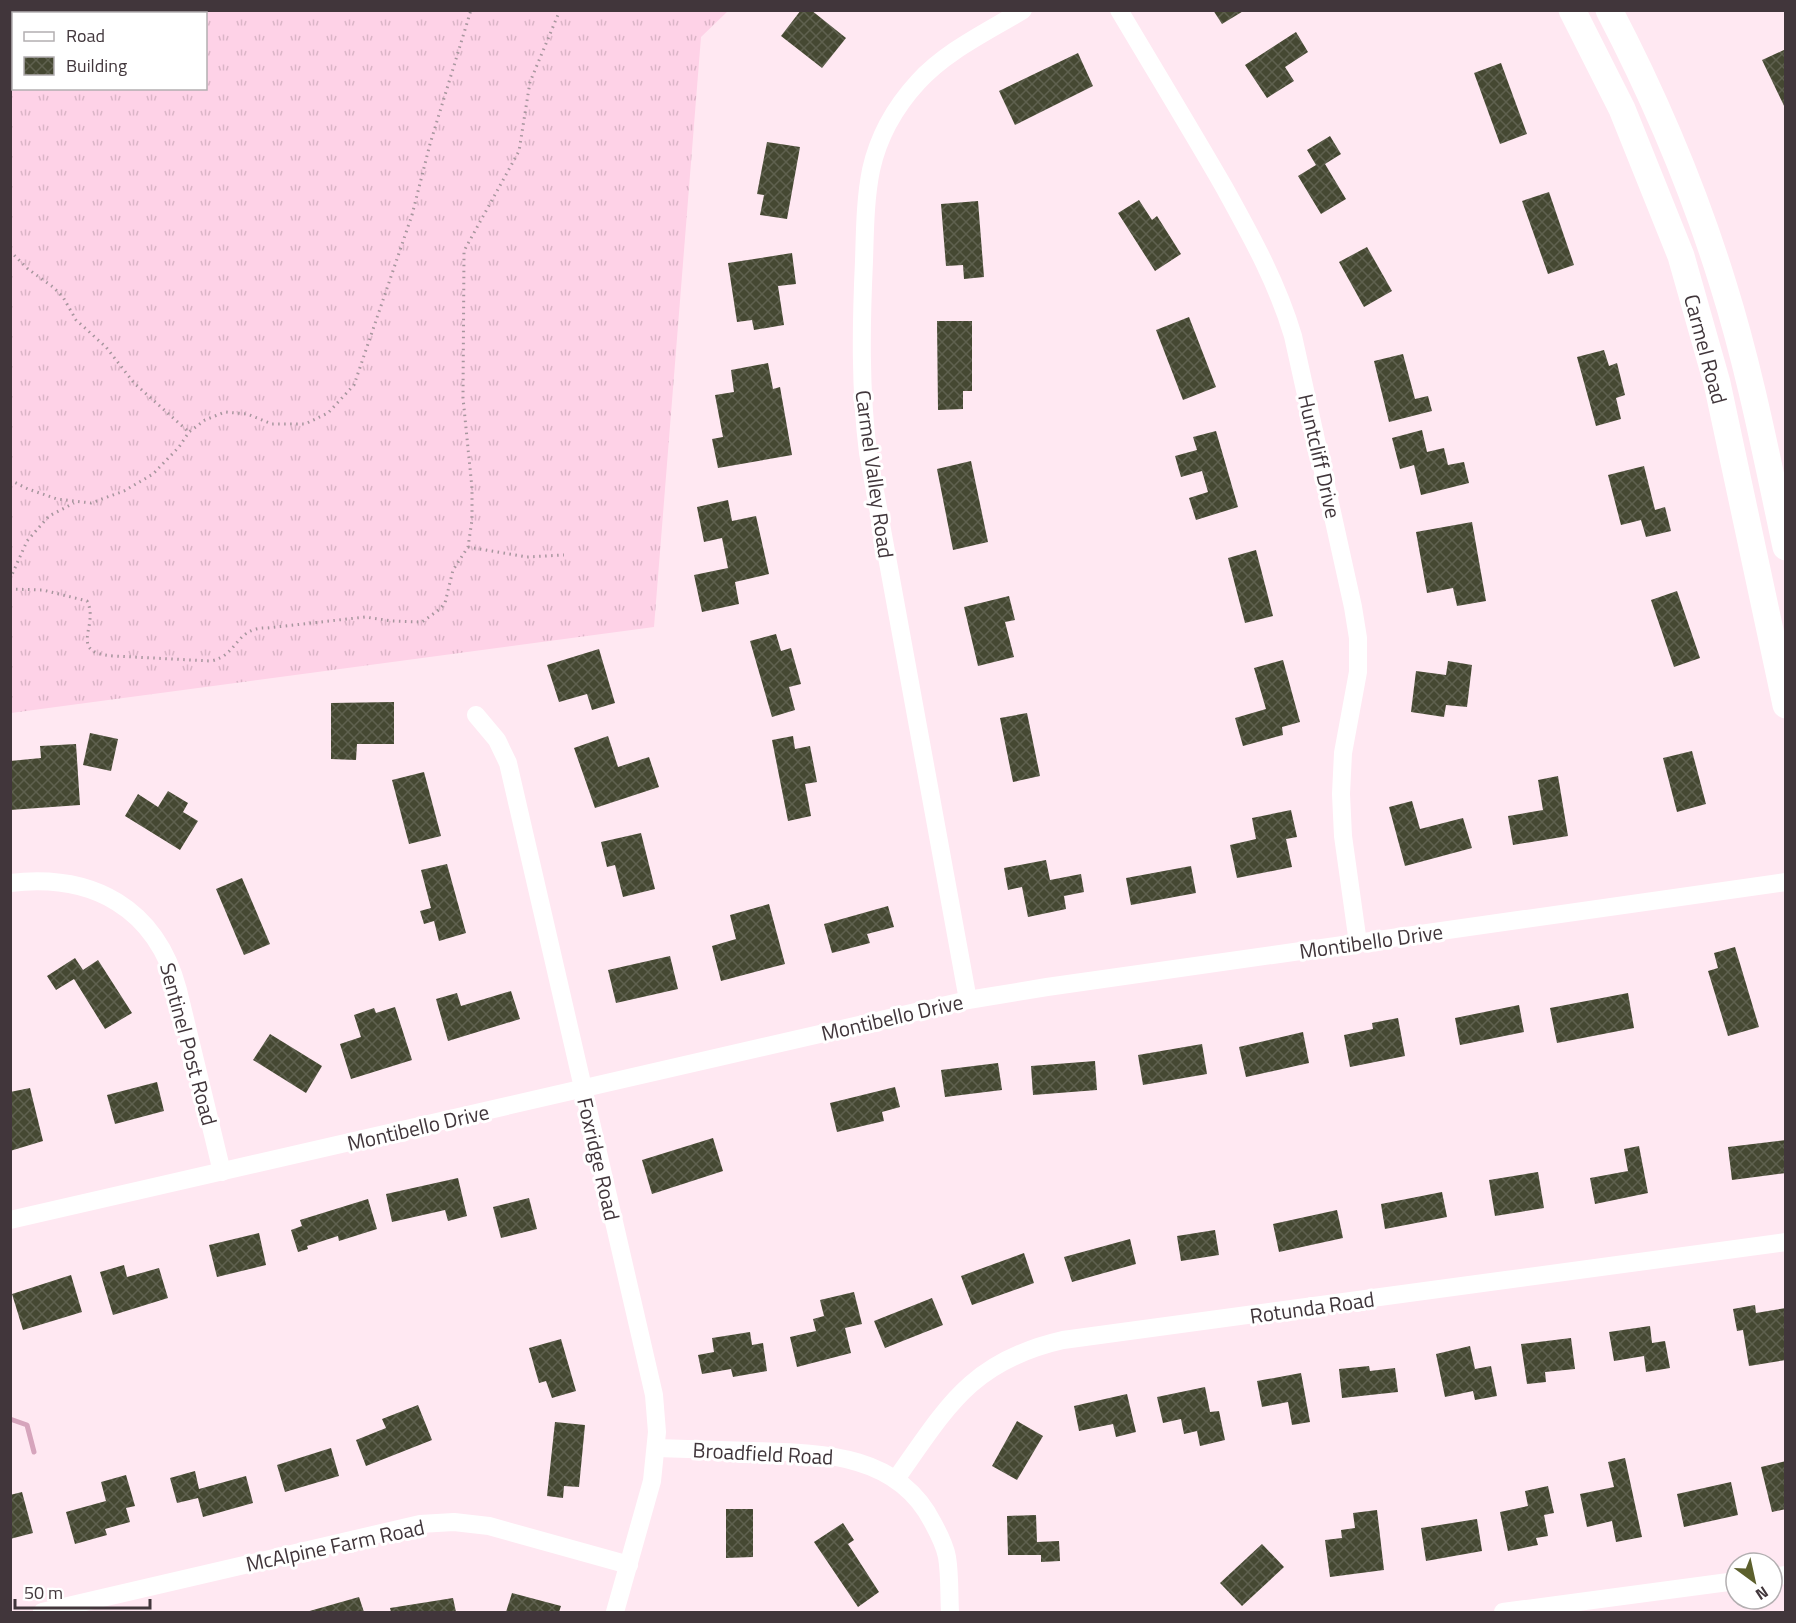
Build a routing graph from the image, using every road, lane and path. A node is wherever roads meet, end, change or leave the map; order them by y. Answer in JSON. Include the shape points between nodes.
{"nodes":[{"id":1,"x":471,"y":10,"type":"edge"},
{"id":2,"x":560,"y":10,"type":"edge"},
{"id":3,"x":1023,"y":10,"type":"edge"},
{"id":4,"x":1119,"y":10,"type":"edge"},
{"id":5,"x":1572,"y":10,"type":"edge"},
{"id":6,"x":1609,"y":10,"type":"edge"},
{"id":7,"x":10,"y":250,"type":"edge"},
{"id":8,"x":189,"y":432,"type":"junction"},
{"id":9,"x":1777,"y":461,"type":"edge"},
{"id":10,"x":10,"y":480,"type":"edge"},
{"id":11,"x":75,"y":502,"type":"junction"},
{"id":12,"x":468,"y":547,"type":"junction"},
{"id":13,"x":1785,"y":547,"type":"edge"},
{"id":14,"x":564,"y":555,"type":"dead end"},
{"id":15,"x":10,"y":579,"type":"edge"},
{"id":16,"x":10,"y":589,"type":"edge"},
{"id":17,"x":1785,"y":705,"type":"edge"},
{"id":18,"x":477,"y":715,"type":"dead end"},
{"id":19,"x":1785,"y":882,"type":"edge"},
{"id":20,"x":10,"y":883,"type":"edge"},
{"id":21,"x":1358,"y":943,"type":"junction"},
{"id":22,"x":968,"y":1000,"type":"junction"},
{"id":23,"x":582,"y":1089,"type":"junction"},
{"id":24,"x":222,"y":1172,"type":"junction"},
{"id":25,"x":10,"y":1220,"type":"edge"},
{"id":26,"x":1785,"y":1242,"type":"edge"},
{"id":27,"x":656,"y":1448,"type":"junction"},
{"id":28,"x":896,"y":1479,"type":"junction"},
{"id":29,"x":629,"y":1565,"type":"junction"},
{"id":30,"x":1724,"y":1583,"type":"edge"},
{"id":31,"x":1585,"y":1607,"type":"edge"},
{"id":32,"x":42,"y":1612,"type":"edge"},
{"id":33,"x":615,"y":1612,"type":"edge"},
{"id":34,"x":950,"y":1612,"type":"edge"},
{"id":35,"x":1503,"y":1612,"type":"edge"}],
"edges":[{"from":1,"to":8,"type":"path","via":[[412,215],[354,385],[328,413],[305,424],[272,424],[247,414],[225,412]]},
{"from":2,"to":12,"type":"path","via":[[530,82],[519,151],[464,251],[463,398],[472,488]]},
{"from":3,"to":22,"type":"street","name":"Carmel Valley Road","via":[[955,51],[918,82],[898,107],[882,138],[867,201],[861,369],[867,453]]},
{"from":4,"to":21,"type":"street","name":"Huntcliff Drive","via":[[1261,254],[1293,336],[1358,638],[1358,672],[1343,753],[1341,794]]},
{"from":5,"to":17,"type":"main road","name":"Carmel Road","via":[[1622,109],[1681,256],[1717,382]]},
{"from":6,"to":9,"type":"main road","name":"Carmel Road","via":[[1698,208]]},
{"from":7,"to":8,"type":"path","via":[[63,297],[76,320],[106,347],[134,383]]},
{"from":8,"to":11,"type":"path","via":[[153,474],[124,491],[91,503]]},
{"from":9,"to":13,"type":"main road","name":"Carmel Road"},
{"from":10,"to":11,"type":"path","via":[[57,500]]},
{"from":11,"to":15,"type":"path","via":[[49,516],[27,541]]},
{"from":12,"to":14,"type":"path","via":[[527,557]]},
{"from":12,"to":16,"type":"path","via":[[453,570],[446,603],[422,622],[365,617],[255,628],[221,659],[211,661],[98,655],[87,643],[87,601],[43,590]]},
{"from":18,"to":23,"type":"street","name":"Foxridge Road","via":[[497,740],[508,763]]},
{"from":19,"to":21,"type":"street","name":"Montibello Drive"},
{"from":20,"to":24,"type":"street","name":"Sentinel Post Road","via":[[58,880],[99,892],[135,915],[163,950],[180,996]]},
{"from":21,"to":22,"type":"street","name":"Montibello Drive"},
{"from":22,"to":23,"type":"street","name":"Montibello Drive"},
{"from":23,"to":24,"type":"street","name":"Montibello Drive"},
{"from":23,"to":27,"type":"street","name":"Foxridge Road","via":[[654,1395]]},
{"from":24,"to":25,"type":"street","name":"Montibello Drive"},
{"from":26,"to":28,"type":"street","name":"Rotunda Road","via":[[1035,1346],[993,1366],[957,1396]]},
{"from":27,"to":28,"type":"street","name":"Broadfield Road","via":[[832,1455]]},
{"from":27,"to":29,"type":"street","name":"Foxridge Road","via":[[652,1481]]},
{"from":28,"to":34,"type":"street","name":"Broadfield Road","via":[[922,1504],[941,1539],[947,1558]]},
{"from":29,"to":32,"type":"street","name":"McAlpine Farm Road","via":[[489,1526],[420,1524]]},
{"from":29,"to":33,"type":"street","name":"Foxridge Road"},
{"from":30,"to":31,"type":"street"},
{"from":31,"to":35,"type":"street"}]}
